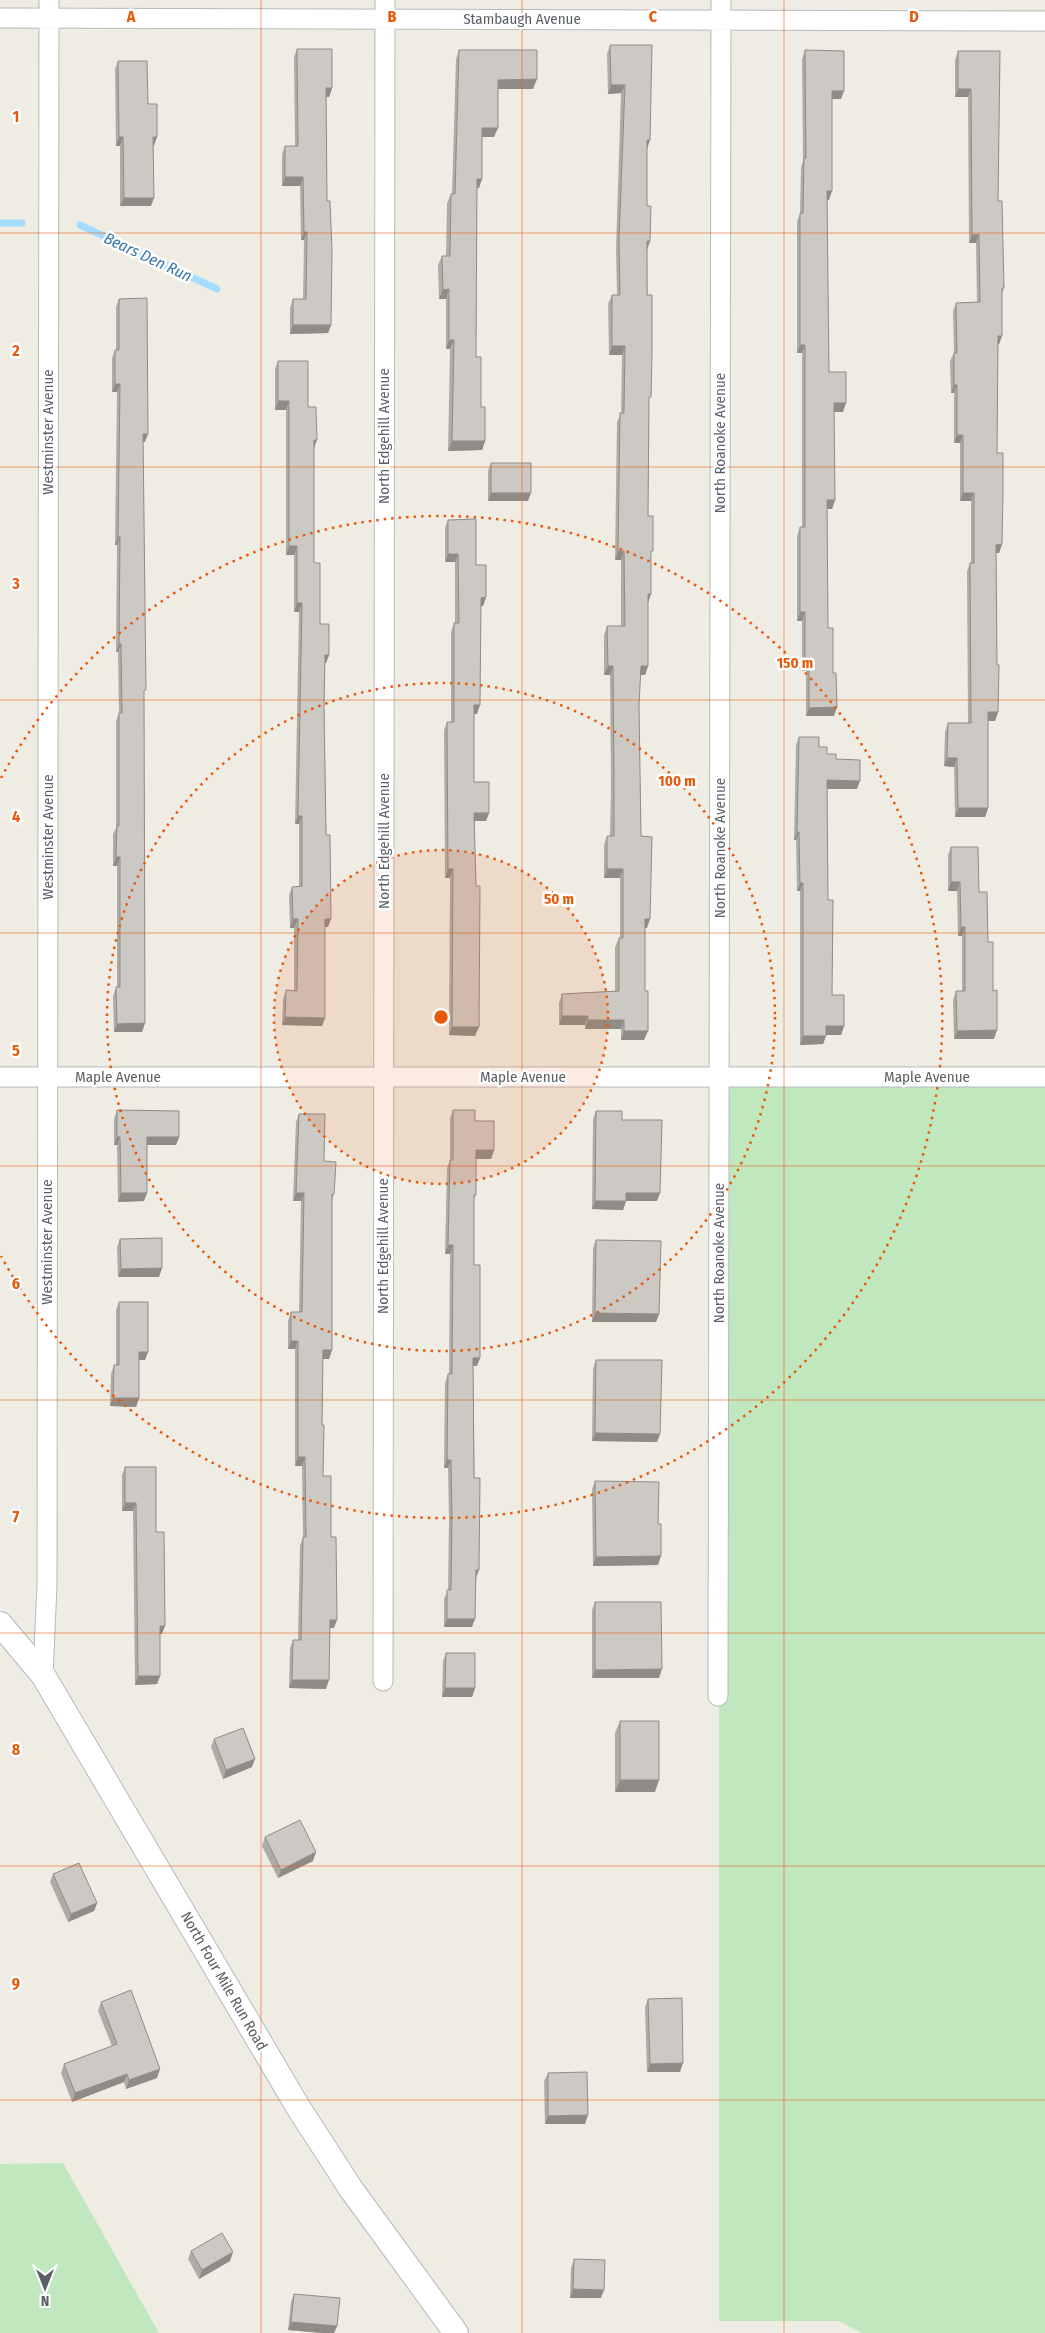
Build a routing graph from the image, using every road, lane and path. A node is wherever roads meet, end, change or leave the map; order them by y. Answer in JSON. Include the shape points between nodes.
{"nodes":[{"id":1,"x":385,"y":0,"type":"edge"},
{"id":2,"x":721,"y":0,"type":"edge"},
{"id":3,"x":49,"y":9,"type":"edge"},
{"id":4,"x":0,"y":18,"type":"edge"},
{"id":5,"x":385,"y":19,"type":"junction"},
{"id":6,"x":721,"y":20,"type":"junction"},
{"id":7,"x":1045,"y":21,"type":"edge"},
{"id":8,"x":0,"y":1077,"type":"edge"},
{"id":9,"x":48,"y":1077,"type":"junction"},
{"id":10,"x":383,"y":1077,"type":"junction"},
{"id":11,"x":1045,"y":1077,"type":"edge"},
{"id":12,"x":719,"y":1078,"type":"junction"},
{"id":13,"x":0,"y":1624,"type":"edge"},
{"id":14,"x":42,"y":1675,"type":"junction"},
{"id":15,"x":383,"y":1682,"type":"dead end"},
{"id":16,"x":718,"y":1696,"type":"dead end"},
{"id":17,"x":456,"y":2333,"type":"edge"}],
"edges":[{"from":1,"to":5,"type":"street","name":"North Edgehill Avenue"},
{"from":2,"to":6,"type":"street","name":"North Roanoke Avenue"},
{"from":3,"to":4,"type":"street","name":"Stambaugh Avenue"},
{"from":3,"to":5,"type":"street","name":"Stambaugh Avenue"},
{"from":3,"to":9,"type":"street","name":"Westminster Avenue"},
{"from":5,"to":6,"type":"street","name":"Stambaugh Avenue"},
{"from":5,"to":10,"type":"street","name":"North Edgehill Avenue"},
{"from":6,"to":7,"type":"street","name":"Stambaugh Avenue"},
{"from":6,"to":12,"type":"street","name":"North Roanoke Avenue"},
{"from":8,"to":9,"type":"street","name":"Maple Avenue"},
{"from":9,"to":10,"type":"street","name":"Maple Avenue"},
{"from":9,"to":14,"type":"street","name":"Westminster Avenue","via":[[47,1585]]},
{"from":10,"to":12,"type":"street","name":"Maple Avenue"},
{"from":10,"to":15,"type":"street","name":"North Edgehill Avenue"},
{"from":11,"to":12,"type":"street","name":"Maple Avenue"},
{"from":12,"to":16,"type":"street","name":"North Roanoke Avenue"},
{"from":13,"to":14,"type":"street","name":"North Four Mile Run Road"},
{"from":14,"to":17,"type":"street","name":"North Four Mile Run Road","via":[[298,2108],[351,2189]]}]}
